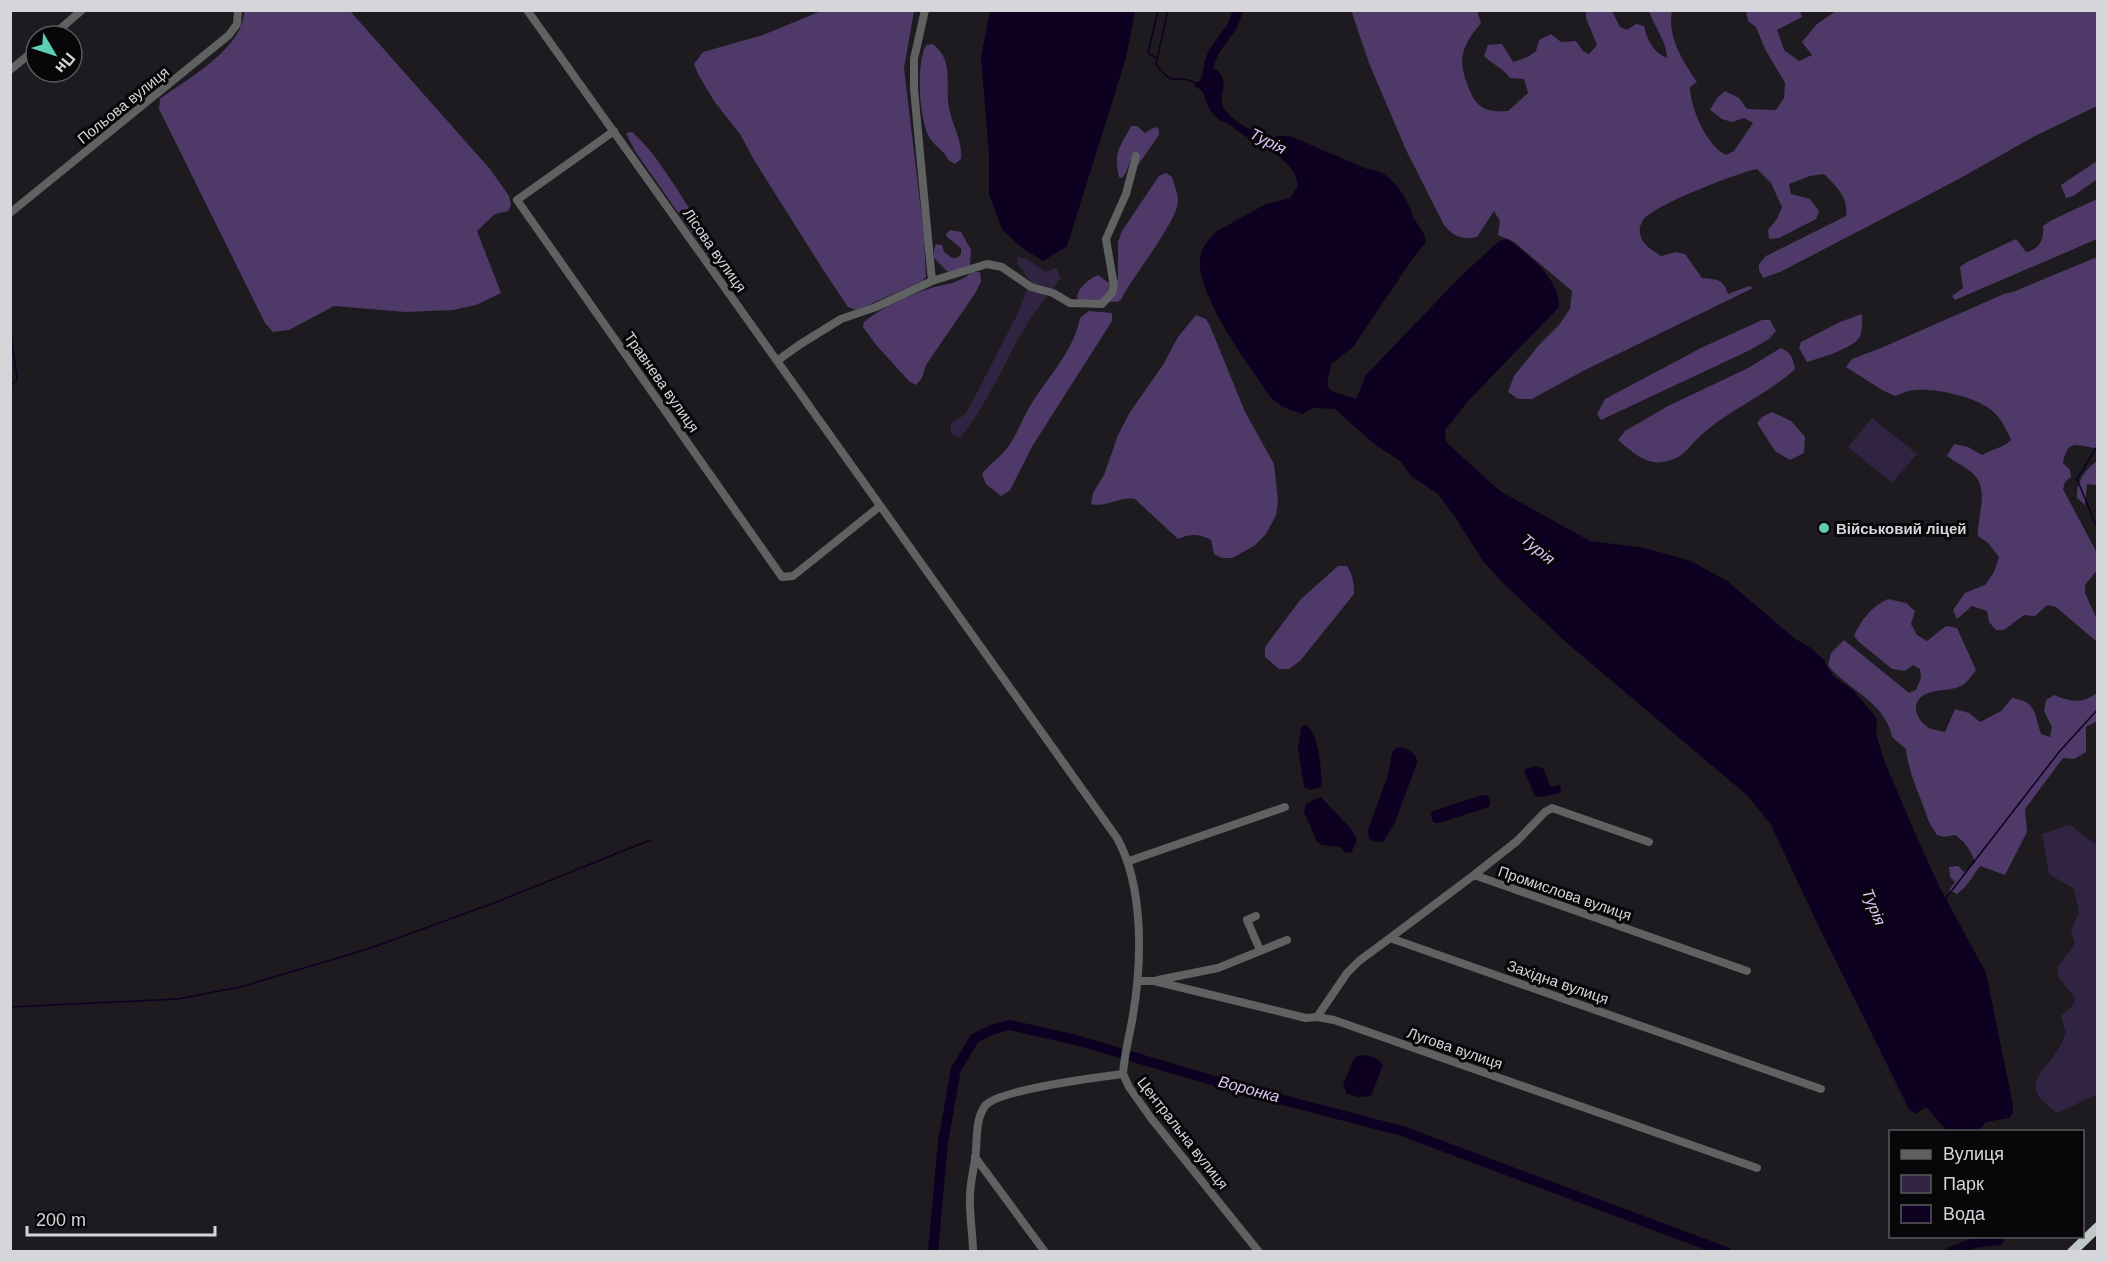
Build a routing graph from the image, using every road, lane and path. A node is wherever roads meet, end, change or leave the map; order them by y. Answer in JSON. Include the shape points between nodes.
{"nodes":[{"id":1,"x":82,"y":10,"type":"edge"},
{"id":2,"x":238,"y":10,"type":"edge"},
{"id":3,"x":527,"y":10,"type":"edge"},
{"id":4,"x":925,"y":10,"type":"edge"},
{"id":5,"x":66,"y":24,"type":"edge"},
{"id":6,"x":24,"y":59,"type":"edge"},
{"id":7,"x":10,"y":70,"type":"edge"},
{"id":8,"x":614,"y":131,"type":"junction"},
{"id":9,"x":1136,"y":156,"type":"dead end"},
{"id":10,"x":10,"y":213,"type":"edge"},
{"id":11,"x":932,"y":281,"type":"junction"},
{"id":12,"x":777,"y":361,"type":"junction"},
{"id":13,"x":879,"y":507,"type":"junction"},
{"id":14,"x":1285,"y":807,"type":"dead end"},
{"id":15,"x":1100,"y":812,"type":"joint"},
{"id":16,"x":1649,"y":842,"type":"dead end"},
{"id":17,"x":1129,"y":861,"type":"junction"},
{"id":18,"x":1474,"y":875,"type":"junction"},
{"id":19,"x":1256,"y":916,"type":"dead end"},
{"id":20,"x":1390,"y":938,"type":"junction"},
{"id":21,"x":1287,"y":940,"type":"dead end"},
{"id":22,"x":1260,"y":950,"type":"junction"},
{"id":23,"x":1747,"y":971,"type":"dead end"},
{"id":24,"x":1138,"y":981,"type":"junction"},
{"id":25,"x":1154,"y":981,"type":"junction"},
{"id":26,"x":1317,"y":1017,"type":"junction"},
{"id":27,"x":1123,"y":1074,"type":"junction"},
{"id":28,"x":1821,"y":1089,"type":"dead end"},
{"id":29,"x":975,"y":1157,"type":"junction"},
{"id":30,"x":1757,"y":1168,"type":"dead end"},
{"id":31,"x":2097,"y":1227,"type":"edge"},
{"id":32,"x":973,"y":1251,"type":"edge"},
{"id":33,"x":1045,"y":1251,"type":"edge"},
{"id":34,"x":1259,"y":1251,"type":"edge"},
{"id":35,"x":2072,"y":1251,"type":"edge"}],
"edges":[{"from":1,"to":5,"type":"street"},
{"from":2,"to":10,"type":"street","name":"Польова вулиця","via":[[237,24],[229,36]]},
{"from":3,"to":8,"type":"street","name":"Лісова вулиця"},
{"from":4,"to":11,"type":"street","via":[[914,59],[914,89]]},
{"from":6,"to":7,"type":"street"},
{"from":8,"to":12,"type":"street","name":"Лісова вулиця"},
{"from":8,"to":13,"type":"street","name":"Травнева вулиця","via":[[517,200],[782,577],[793,576]]},
{"from":9,"to":11,"type":"street","via":[[1126,194],[1106,239],[1114,286],[1102,304],[1070,303],[1053,292],[1031,287],[1009,270],[995,265]]},
{"from":11,"to":12,"type":"street","via":[[842,320]]},
{"from":12,"to":13,"type":"street","name":"Лісова вулиця"},
{"from":13,"to":15,"type":"street","name":"Лісова вулиця"},
{"from":14,"to":17,"type":"street"},
{"from":15,"to":17,"type":"street","name":"Центральна вулиця"},
{"from":16,"to":18,"type":"street","via":[[1552,808]]},
{"from":17,"to":24,"type":"street","name":"Центральна вулиця","via":[[1136,892]]},
{"from":18,"to":20,"type":"street"},
{"from":18,"to":23,"type":"street","name":"Промислова вулиця"},
{"from":19,"to":22,"type":"street","via":[[1247,920]]},
{"from":20,"to":26,"type":"street","via":[[1347,973]]},
{"from":20,"to":28,"type":"street","name":"Західна вулиця"},
{"from":21,"to":22,"type":"street"},
{"from":22,"to":25,"type":"street","via":[[1218,968]]},
{"from":24,"to":25,"type":"street","name":"Лугова вулиця"},
{"from":24,"to":27,"type":"street","name":"Центральна вулиця"},
{"from":25,"to":26,"type":"street","name":"Лугова вулиця","via":[[1306,1018]]},
{"from":26,"to":30,"type":"street","name":"Лугова вулиця","via":[[1335,1020]]},
{"from":27,"to":29,"type":"street","via":[[1068,1081],[990,1101],[980,1121]]},
{"from":27,"to":34,"type":"street","name":"Центральна вулиця","via":[[1151,1118]]},
{"from":29,"to":32,"type":"street","via":[[970,1199]]},
{"from":29,"to":33,"type":"street"},
{"from":31,"to":35,"type":"highway"}]}
